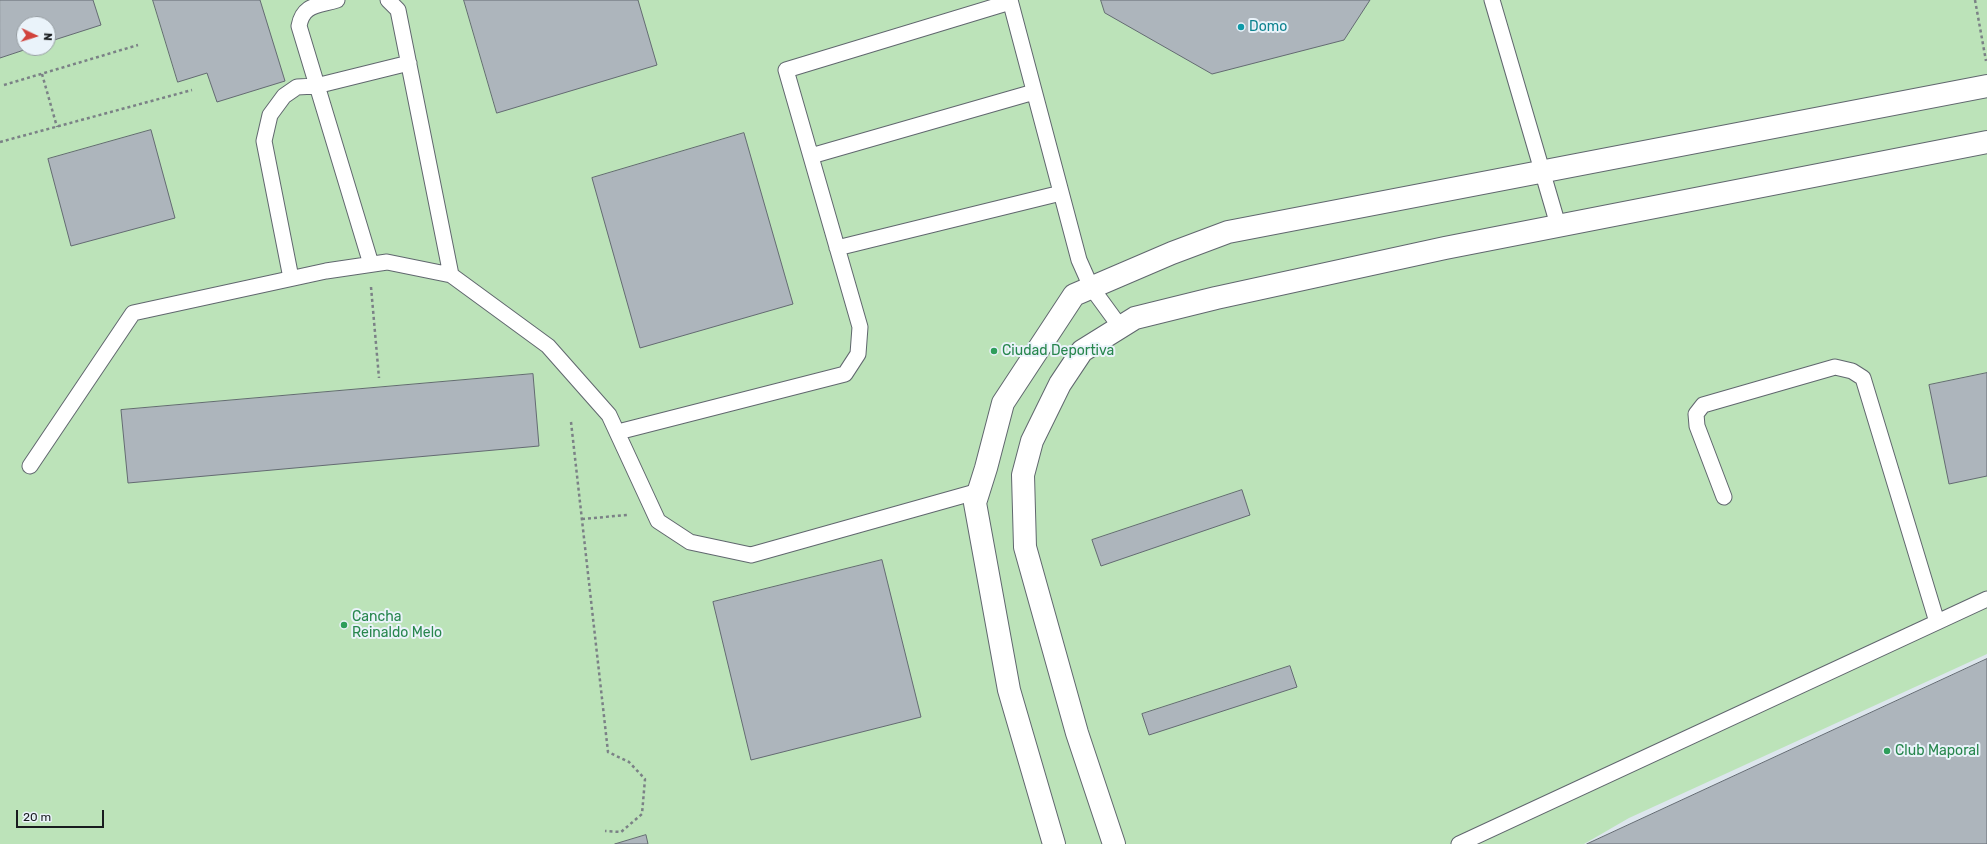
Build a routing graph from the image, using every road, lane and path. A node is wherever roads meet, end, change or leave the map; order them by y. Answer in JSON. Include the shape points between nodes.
{"nodes":[{"id":1,"x":337,"y":0,"type":"edge"},
{"id":2,"x":388,"y":0,"type":"edge"},
{"id":3,"x":1492,"y":0,"type":"edge"},
{"id":4,"x":1976,"y":0,"type":"edge"},
{"id":5,"x":1010,"y":1,"type":"edge"},
{"id":6,"x":138,"y":45,"type":"dead end"},
{"id":7,"x":409,"y":63,"type":"junction"},
{"id":8,"x":1987,"y":66,"type":"edge"},
{"id":9,"x":42,"y":74,"type":"junction"},
{"id":10,"x":4,"y":85,"type":"dead end"},
{"id":11,"x":316,"y":86,"type":"junction"},
{"id":12,"x":1987,"y":86,"type":"edge"},
{"id":13,"x":192,"y":90,"type":"dead end"},
{"id":14,"x":1034,"y":92,"type":"junction"},
{"id":15,"x":57,"y":127,"type":"junction"},
{"id":16,"x":0,"y":142,"type":"edge"},
{"id":17,"x":1987,"y":142,"type":"edge"},
{"id":18,"x":811,"y":156,"type":"junction"},
{"id":19,"x":1542,"y":172,"type":"junction"},
{"id":20,"x":1061,"y":193,"type":"junction"},
{"id":21,"x":1558,"y":225,"type":"junction"},
{"id":22,"x":838,"y":248,"type":"junction"},
{"id":23,"x":371,"y":264,"type":"junction"},
{"id":24,"x":451,"y":275,"type":"junction"},
{"id":25,"x":291,"y":278,"type":"junction"},
{"id":26,"x":371,"y":281,"type":"dead end"},
{"id":27,"x":1091,"y":287,"type":"junction"},
{"id":28,"x":1121,"y":328,"type":"junction"},
{"id":29,"x":378,"y":378,"type":"dead end"},
{"id":30,"x":571,"y":422,"type":"dead end"},
{"id":31,"x":618,"y":432,"type":"junction"},
{"id":32,"x":30,"y":466,"type":"dead end"},
{"id":33,"x":979,"y":491,"type":"junction"},
{"id":34,"x":1724,"y":497,"type":"dead end"},
{"id":35,"x":627,"y":515,"type":"dead end"},
{"id":36,"x":582,"y":519,"type":"junction"},
{"id":37,"x":1987,"y":599,"type":"edge"},
{"id":38,"x":1937,"y":622,"type":"junction"},
{"id":39,"x":605,"y":831,"type":"dead end"},
{"id":40,"x":1054,"y":844,"type":"edge"},
{"id":41,"x":1114,"y":844,"type":"edge"},
{"id":42,"x":1459,"y":844,"type":"edge"}],
"edges":[{"from":1,"to":11,"type":"lane","via":[[306,10],[301,16],[299,26]]},
{"from":2,"to":7,"type":"lane","via":[[398,10]]},
{"from":3,"to":19,"type":"lane"},
{"from":4,"to":8,"type":"path"},
{"from":5,"to":14,"type":"lane"},
{"from":5,"to":18,"type":"lane","via":[[786,70]]},
{"from":6,"to":9,"type":"path"},
{"from":7,"to":11,"type":"lane"},
{"from":7,"to":24,"type":"lane"},
{"from":9,"to":10,"type":"path"},
{"from":9,"to":15,"type":"path"},
{"from":11,"to":23,"type":"lane"},
{"from":11,"to":25,"type":"lane","via":[[297,87],[284,96],[270,115],[264,141]]},
{"from":12,"to":19,"type":"street"},
{"from":13,"to":15,"type":"path"},
{"from":14,"to":18,"type":"lane"},
{"from":14,"to":20,"type":"lane"},
{"from":15,"to":16,"type":"path"},
{"from":17,"to":21,"type":"street"},
{"from":18,"to":22,"type":"lane"},
{"from":19,"to":21,"type":"lane"},
{"from":19,"to":27,"type":"street","via":[[1228,232]]},
{"from":20,"to":22,"type":"lane"},
{"from":20,"to":27,"type":"lane","via":[[1079,260]]},
{"from":21,"to":28,"type":"street","via":[[1216,298],[1135,318]]},
{"from":22,"to":31,"type":"lane","via":[[860,327],[858,354],[845,374]]},
{"from":23,"to":24,"type":"lane","via":[[387,262]]},
{"from":23,"to":25,"type":"lane"},
{"from":24,"to":31,"type":"lane","via":[[548,346],[609,415]]},
{"from":25,"to":32,"type":"lane","via":[[133,313]]},
{"from":26,"to":29,"type":"path"},
{"from":27,"to":28,"type":"lane"},
{"from":27,"to":33,"type":"street","via":[[1074,295],[1004,403]]},
{"from":28,"to":41,"type":"street","via":[[1082,351],[1060,384],[1032,441],[1023,475],[1025,547],[1077,733]]},
{"from":30,"to":36,"type":"path"},
{"from":31,"to":33,"type":"lane","via":[[658,521],[690,542],[751,555]]},
{"from":33,"to":40,"type":"street","via":[[974,502],[1009,690]]},
{"from":34,"to":38,"type":"lane","via":[[1697,426],[1696,414],[1703,405],[1835,367],[1852,371],[1863,378]]},
{"from":35,"to":36,"type":"path"},
{"from":36,"to":39,"type":"path","via":[[608,752],[629,762],[645,779],[642,814],[621,832]]},
{"from":37,"to":38,"type":"lane"},
{"from":38,"to":42,"type":"lane"}]}
